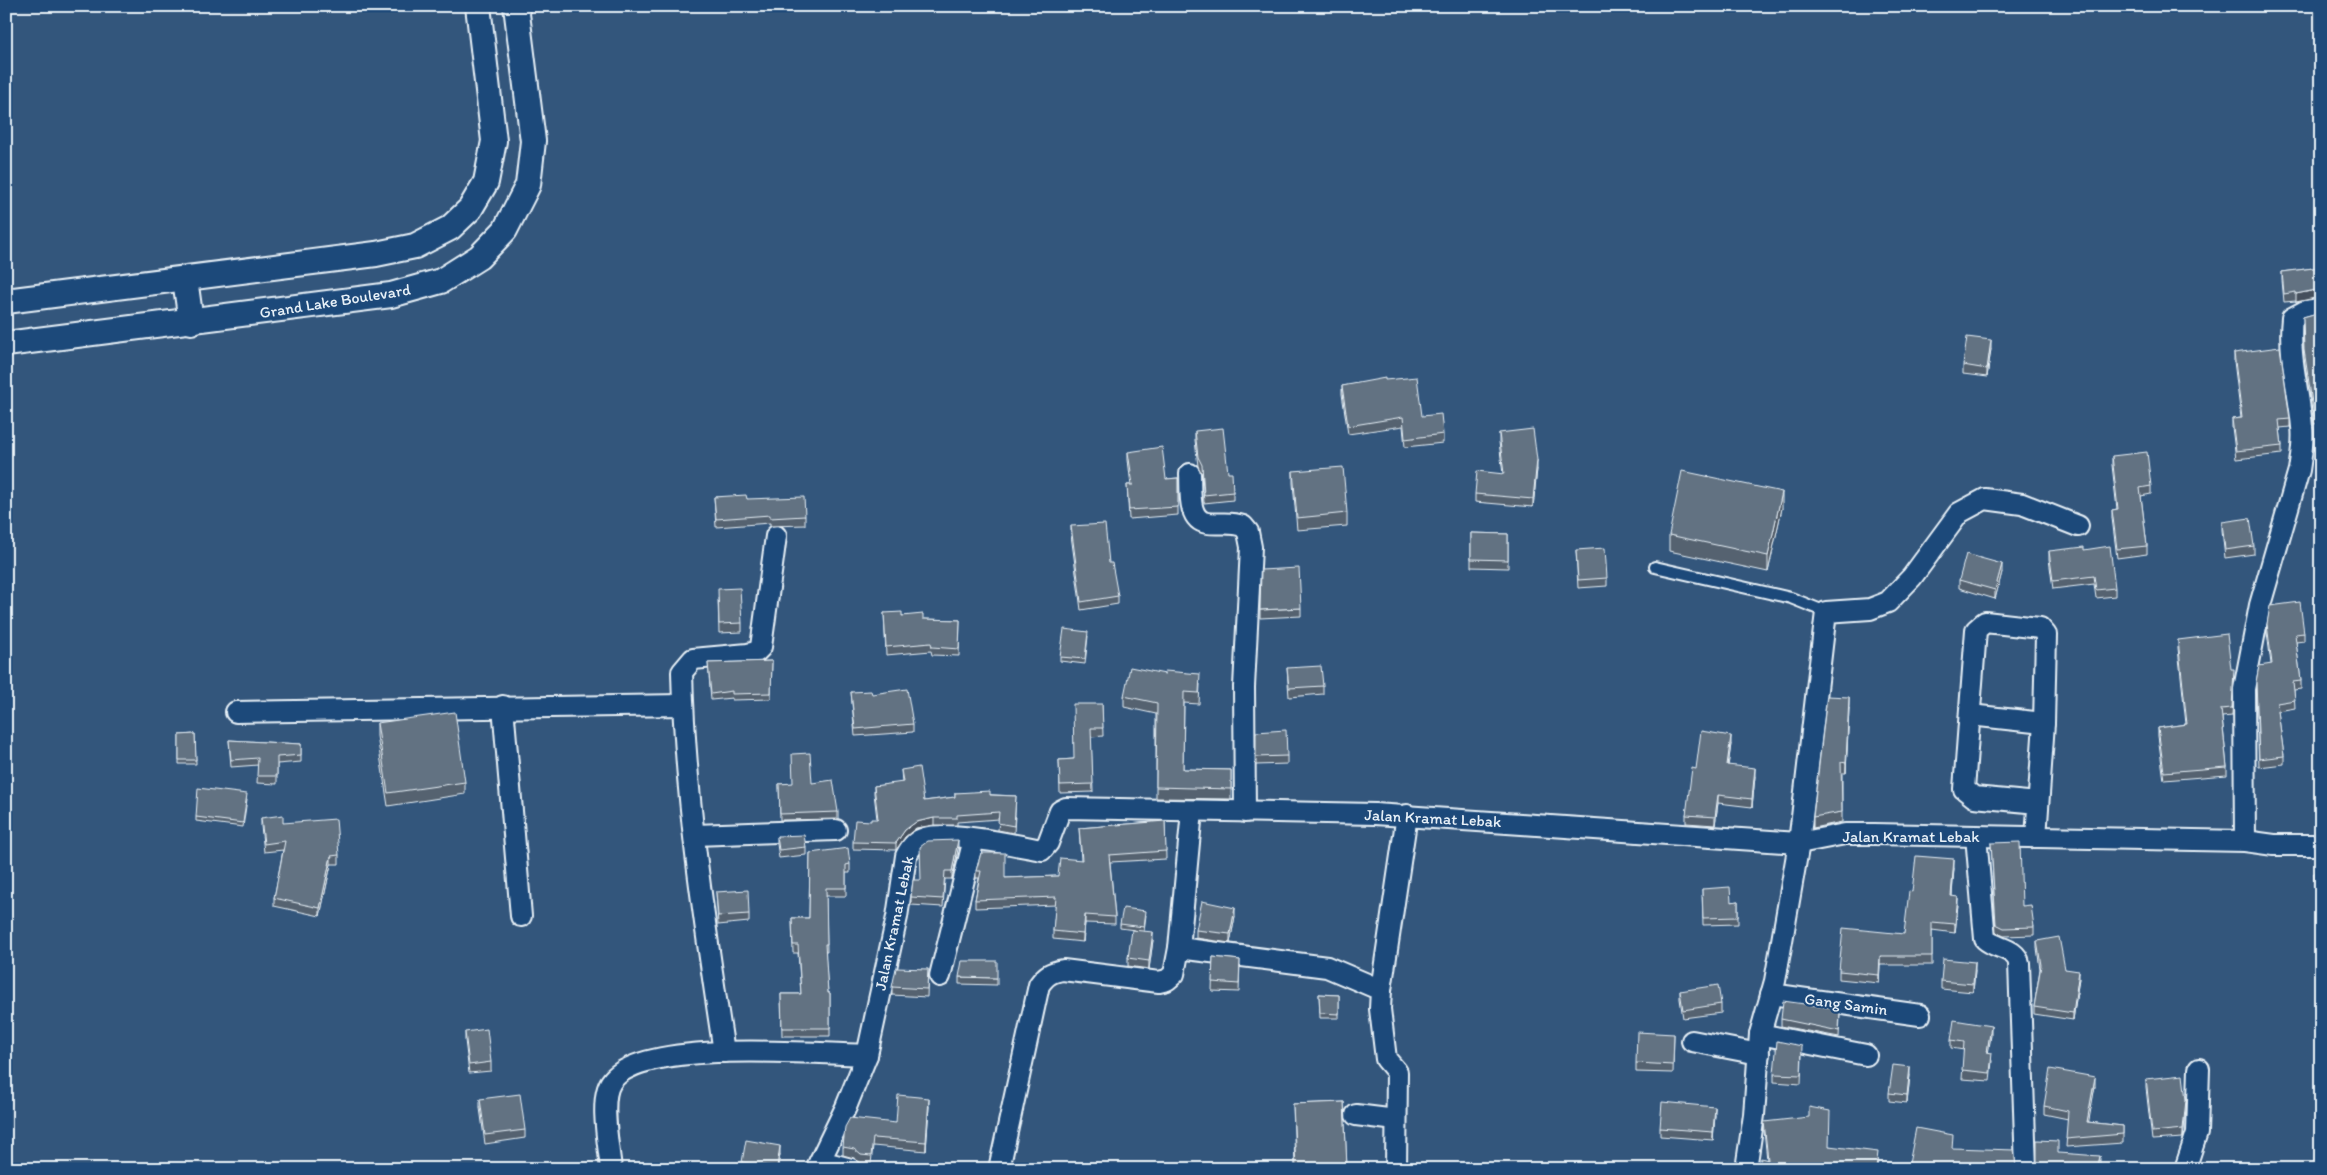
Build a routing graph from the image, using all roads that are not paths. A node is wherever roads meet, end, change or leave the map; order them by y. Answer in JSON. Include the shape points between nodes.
{"nodes":[{"id":1,"x":478,"y":6,"type":"edge"},
{"id":2,"x":516,"y":6,"type":"edge"},
{"id":3,"x":185,"y":279,"type":"junction"},
{"id":4,"x":6,"y":301,"type":"edge"},
{"id":5,"x":2321,"y":309,"type":"edge"},
{"id":6,"x":191,"y":322,"type":"junction"},
{"id":7,"x":6,"y":344,"type":"edge"},
{"id":8,"x":1190,"y":474,"type":"dead end"},
{"id":9,"x":2078,"y":526,"type":"dead end"},
{"id":10,"x":776,"y":536,"type":"dead end"},
{"id":11,"x":1655,"y":567,"type":"dead end"},
{"id":12,"x":1826,"y":612,"type":"junction"},
{"id":13,"x":683,"y":705,"type":"junction"},
{"id":14,"x":503,"y":706,"type":"junction"},
{"id":15,"x":236,"y":712,"type":"dead end"},
{"id":16,"x":1970,"y":715,"type":"junction"},
{"id":17,"x":2044,"y":723,"type":"junction"},
{"id":18,"x":2038,"y":803,"type":"junction"},
{"id":19,"x":1192,"y":811,"type":"junction"},
{"id":20,"x":1244,"y":812,"type":"junction"},
{"id":21,"x":1407,"y":816,"type":"junction"},
{"id":22,"x":836,"y":830,"type":"dead end"},
{"id":23,"x":695,"y":835,"type":"junction"},
{"id":24,"x":1976,"y":836,"type":"junction"},
{"id":25,"x":2036,"y":837,"type":"junction"},
{"id":26,"x":974,"y":839,"type":"junction"},
{"id":27,"x":2245,"y":841,"type":"junction"},
{"id":28,"x":1799,"y":844,"type":"junction"},
{"id":29,"x":2321,"y":845,"type":"edge"},
{"id":30,"x":521,"y":916,"type":"dead end"},
{"id":31,"x":1179,"y":948,"type":"junction"},
{"id":32,"x":940,"y":976,"type":"dead end"},
{"id":33,"x":1381,"y":990,"type":"junction"},
{"id":34,"x":1771,"y":994,"type":"junction"},
{"id":35,"x":1920,"y":1014,"type":"dead end"},
{"id":36,"x":1760,"y":1034,"type":"junction"},
{"id":37,"x":1692,"y":1042,"type":"dead end"},
{"id":38,"x":724,"y":1052,"type":"junction"},
{"id":39,"x":1759,"y":1054,"type":"junction"},
{"id":40,"x":868,"y":1055,"type":"junction"},
{"id":41,"x":1866,"y":1055,"type":"dead end"},
{"id":42,"x":2199,"y":1069,"type":"dead end"},
{"id":43,"x":1356,"y":1115,"type":"dead end"},
{"id":44,"x":1396,"y":1120,"type":"junction"},
{"id":45,"x":818,"y":1165,"type":"edge"},
{"id":46,"x":611,"y":1169,"type":"edge"},
{"id":47,"x":851,"y":1169,"type":"edge"},
{"id":48,"x":1000,"y":1169,"type":"edge"},
{"id":49,"x":1396,"y":1169,"type":"edge"},
{"id":50,"x":1746,"y":1169,"type":"edge"},
{"id":51,"x":2026,"y":1169,"type":"edge"},
{"id":52,"x":2185,"y":1169,"type":"edge"}],
"edges":[{"from":1,"to":3,"type":"street","via":[[494,141],[486,182],[470,209],[450,228],[415,246],[376,254]]},
{"from":2,"to":6,"type":"street","name":"Grand Lake Boulevard","via":[[533,141],[528,186],[505,230],[479,257],[440,281],[391,295]]},
{"from":3,"to":4,"type":"street"},
{"from":3,"to":6,"type":"street"},
{"from":5,"to":27,"type":"street","via":[[2305,311],[2292,318],[2294,374],[2303,429],[2302,451],[2249,653],[2244,689]]},
{"from":6,"to":7,"type":"street","name":"Grand Lake Boulevard"},
{"from":8,"to":20,"type":"street","via":[[1192,511],[1196,518],[1207,523],[1243,526],[1251,546],[1244,686]]},
{"from":9,"to":12,"type":"street","via":[[2022,504],[1985,499],[1959,513],[1912,576],[1888,602],[1870,609]]},
{"from":10,"to":13,"type":"street","via":[[761,647],[748,654],[692,659],[682,672]]},
{"from":11,"to":12,"type":"lane","via":[[1791,598]]},
{"from":12,"to":28,"type":"street"},
{"from":13,"to":14,"type":"street"},
{"from":13,"to":23,"type":"street"},
{"from":14,"to":15,"type":"street"},
{"from":14,"to":30,"type":"street"},
{"from":16,"to":17,"type":"street"},
{"from":16,"to":17,"type":"street","via":[[1976,630],[1979,625],[1990,622],[2040,628],[2046,635]]},
{"from":16,"to":18,"type":"street","via":[[1964,789],[1974,798]]},
{"from":17,"to":18,"type":"street"},
{"from":18,"to":25,"type":"street"},
{"from":19,"to":20,"type":"street","name":"Jalan Kramat Lebak"},
{"from":19,"to":26,"type":"street","name":"Jalan Kramat Lebak","via":[[1062,809],[1042,850]]},
{"from":19,"to":31,"type":"street"},
{"from":20,"to":21,"type":"street","name":"Jalan Kramat Lebak"},
{"from":21,"to":28,"type":"street","name":"Jalan Kramat Lebak"},
{"from":21,"to":33,"type":"street"},
{"from":22,"to":23,"type":"street"},
{"from":23,"to":38,"type":"street"},
{"from":24,"to":25,"type":"street","name":"Jalan Kramat Lebak"},
{"from":24,"to":28,"type":"street","name":"Jalan Kramat Lebak","via":[[1845,834]]},
{"from":24,"to":51,"type":"street","via":[[1985,939],[2014,953],[2019,963]]},
{"from":25,"to":27,"type":"street","name":"Jalan Kramat Lebak"},
{"from":26,"to":32,"type":"street"},
{"from":26,"to":40,"type":"street","name":"Jalan Kramat Lebak","via":[[923,838],[910,848],[906,856]]},
{"from":27,"to":29,"type":"street","name":"Jalan Kramat Lebak"},
{"from":28,"to":34,"type":"street"},
{"from":31,"to":33,"type":"street","via":[[1326,967]]},
{"from":31,"to":48,"type":"street","via":[[1174,974],[1159,982],[1063,970],[1044,977],[1039,985]]},
{"from":33,"to":44,"type":"street","via":[[1386,1059],[1397,1072]]},
{"from":34,"to":35,"type":"street","name":"Gang Samin"},
{"from":34,"to":36,"type":"street"},
{"from":36,"to":39,"type":"street"},
{"from":36,"to":41,"type":"street"},
{"from":37,"to":39,"type":"street"},
{"from":38,"to":40,"type":"street"},
{"from":38,"to":46,"type":"street","via":[[697,1052],[630,1066],[615,1077],[606,1090]]},
{"from":39,"to":50,"type":"street"},
{"from":40,"to":45,"type":"street","name":"Jalan Kramat Lebak"},
{"from":42,"to":52,"type":"street","via":[[2197,1133]]},
{"from":43,"to":44,"type":"street"},
{"from":44,"to":49,"type":"street"},
{"from":45,"to":47,"type":"street"}]}
